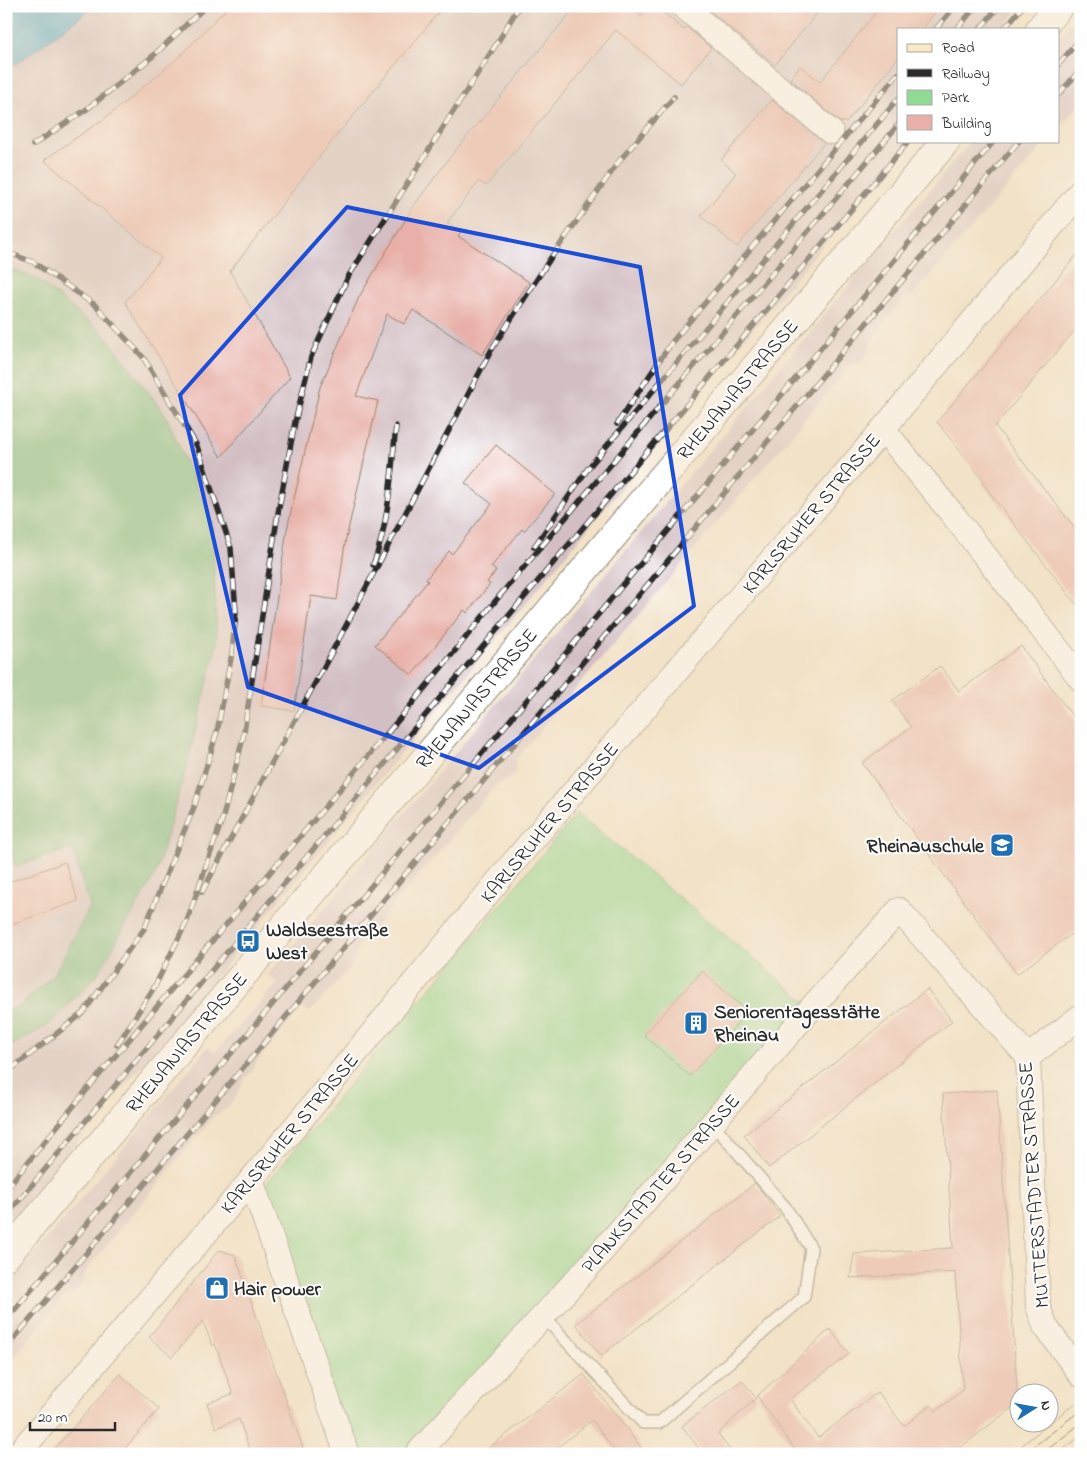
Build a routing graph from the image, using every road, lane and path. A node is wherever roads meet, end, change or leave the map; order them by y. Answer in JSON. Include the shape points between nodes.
{"nodes":[{"id":1,"x":683,"y":6,"type":"edge"},
{"id":2,"x":1059,"y":6,"type":"edge"},
{"id":3,"x":1041,"y":28,"type":"edge"},
{"id":4,"x":831,"y":132,"type":"dead end"},
{"id":5,"x":945,"y":142,"type":"edge"},
{"id":6,"x":1081,"y":191,"type":"edge"},
{"id":7,"x":883,"y":429,"type":"junction"},
{"id":8,"x":1081,"y":679,"type":"edge"},
{"id":9,"x":899,"y":910,"type":"joint"},
{"id":10,"x":1081,"y":1016,"type":"edge"},
{"id":11,"x":1028,"y":1057,"type":"junction"},
{"id":12,"x":712,"y":1123,"type":"junction"},
{"id":13,"x":251,"y":1180,"type":"junction"},
{"id":14,"x":6,"y":1256,"type":"edge"},
{"id":15,"x":543,"y":1316,"type":"junction"},
{"id":16,"x":1081,"y":1376,"type":"edge"},
{"id":17,"x":1081,"y":1417,"type":"edge"},
{"id":18,"x":1047,"y":1450,"type":"edge"},
{"id":19,"x":18,"y":1454,"type":"edge"},
{"id":20,"x":346,"y":1454,"type":"edge"},
{"id":21,"x":417,"y":1454,"type":"edge"}],
"edges":[{"from":1,"to":4,"type":"street"},
{"from":2,"to":3,"type":"street"},
{"from":5,"to":14,"type":"street","name":"RHENANIASTRASSE"},
{"from":6,"to":7,"type":"street","name":"KARLSRUHER STRASSE"},
{"from":7,"to":8,"type":"street"},
{"from":7,"to":13,"type":"street","name":"KARLSRUHER STRASSE","via":[[513,864]]},
{"from":9,"to":11,"type":"street","name":"MUTTERSTADTER STRASSE"},
{"from":9,"to":12,"type":"street","name":"PLANKSTADTER STRASSE"},
{"from":10,"to":11,"type":"street"},
{"from":11,"to":16,"type":"street","name":"MUTTERSTADTER STRASSE","via":[[1038,1306],[1045,1326]]},
{"from":12,"to":15,"type":"street","name":"PLANKSTADTER STRASSE"},
{"from":12,"to":15,"type":"lane","via":[[785,1208],[811,1248],[804,1297],[659,1423],[643,1423]]},
{"from":13,"to":19,"type":"street","name":"KARLSRUHER STRASSE"},
{"from":13,"to":20,"type":"street"},
{"from":15,"to":21,"type":"street","name":"PLANKSTADTER STRASSE"},
{"from":17,"to":18,"type":"main road"}]}
